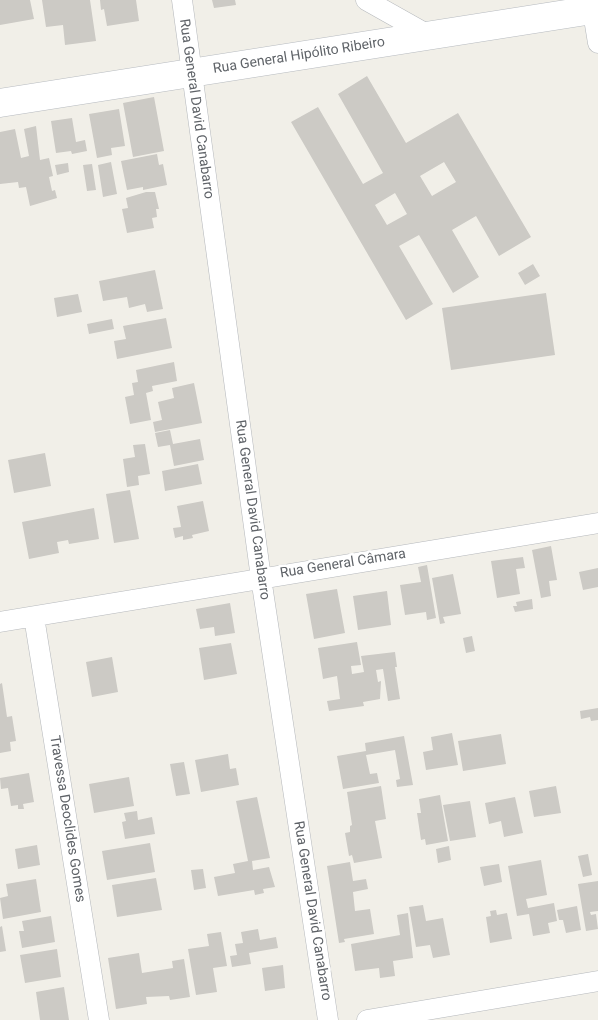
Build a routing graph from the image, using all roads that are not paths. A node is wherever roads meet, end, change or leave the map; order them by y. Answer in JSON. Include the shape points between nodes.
{"nodes":[{"id":1,"x":182,"y":0,"type":"edge"},
{"id":2,"x":366,"y":0,"type":"edge"},
{"id":3,"x":594,"y":6,"type":"edge"},
{"id":4,"x":430,"y":36,"type":"junction"},
{"id":5,"x":598,"y":43,"type":"edge"},
{"id":6,"x":191,"y":72,"type":"junction"},
{"id":7,"x":0,"y":103,"type":"edge"},
{"id":8,"x":598,"y":523,"type":"edge"},
{"id":9,"x":261,"y":578,"type":"junction"},
{"id":10,"x":34,"y":617,"type":"junction"},
{"id":11,"x":0,"y":622,"type":"edge"},
{"id":12,"x":598,"y":981,"type":"edge"},
{"id":13,"x":99,"y":1020,"type":"edge"},
{"id":14,"x":328,"y":1020,"type":"edge"},
{"id":15,"x":367,"y":1020,"type":"edge"}],
"edges":[{"from":1,"to":6,"type":"street","name":"Rua General David Canabarro"},
{"from":2,"to":4,"type":"street"},
{"from":3,"to":4,"type":"street","name":"Rua General Hipólito Ribeiro"},
{"from":3,"to":5,"type":"street"},
{"from":4,"to":6,"type":"street","name":"Rua General Hipólito Ribeiro"},
{"from":6,"to":7,"type":"street","name":"Rua General Hipólito Ribeiro"},
{"from":6,"to":9,"type":"street","name":"Rua General David Canabarro"},
{"from":8,"to":9,"type":"street","name":"Rua General Câmara"},
{"from":9,"to":10,"type":"street","name":"Rua General Câmara"},
{"from":9,"to":14,"type":"street","name":"Rua General David Canabarro"},
{"from":10,"to":11,"type":"street","name":"Rua General Câmara"},
{"from":10,"to":13,"type":"street","name":"Travessa Deoclides Gomes"},
{"from":12,"to":15,"type":"street"}]}
